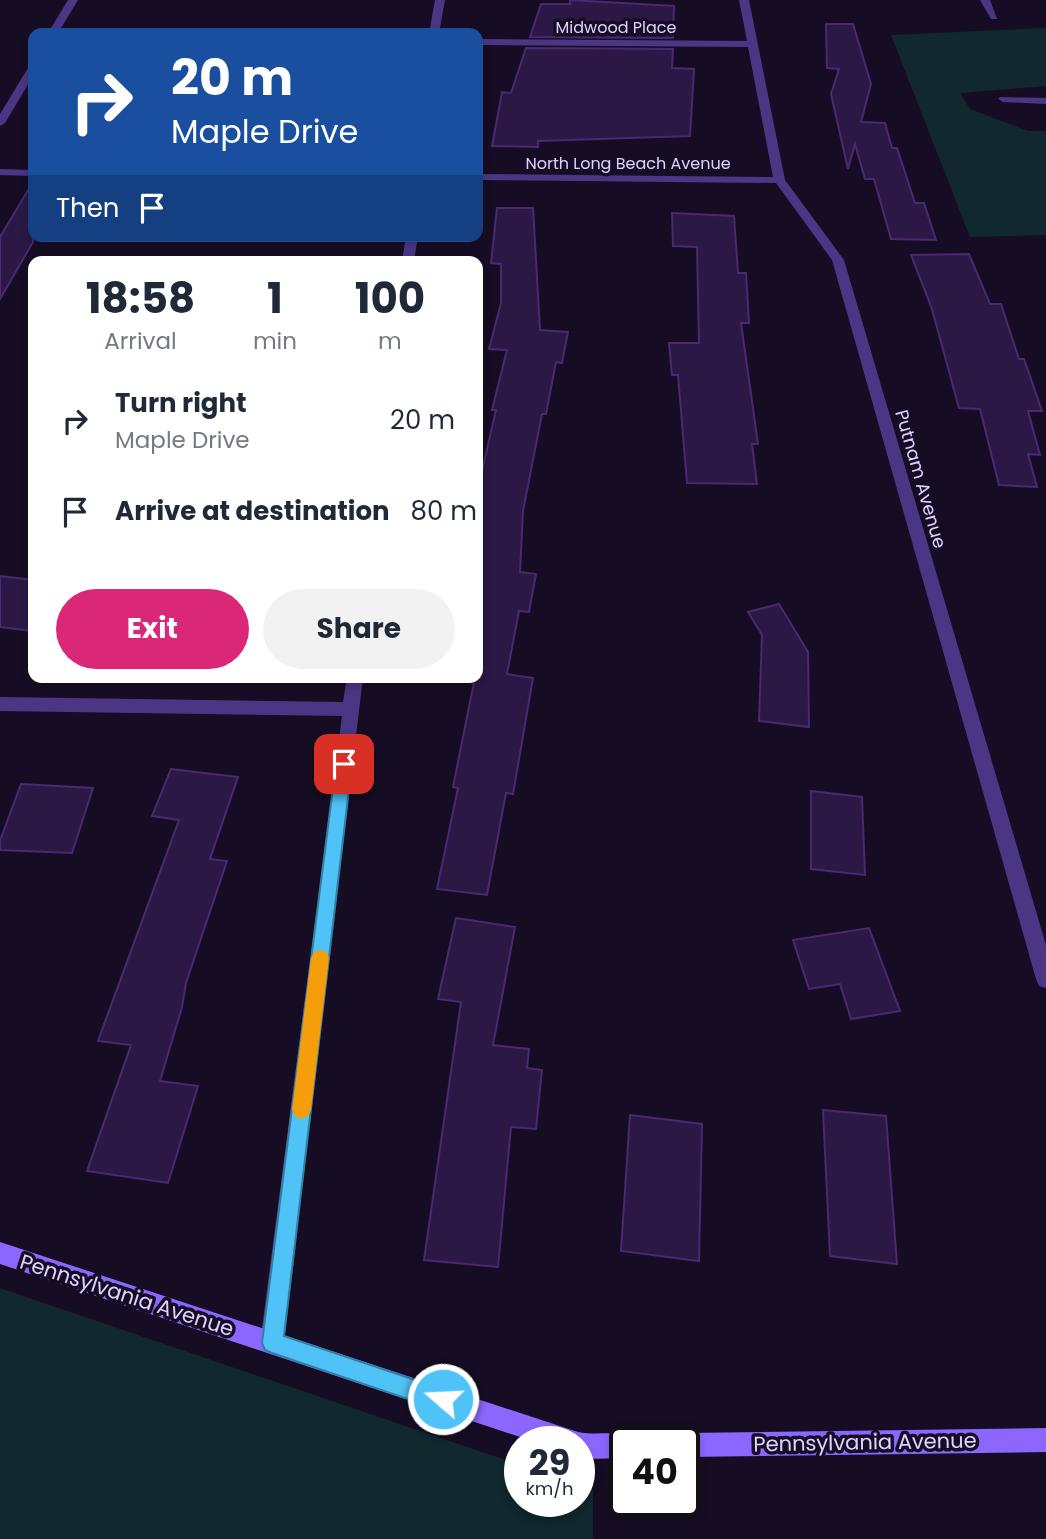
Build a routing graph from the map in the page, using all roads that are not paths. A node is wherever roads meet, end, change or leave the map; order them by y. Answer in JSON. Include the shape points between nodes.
{"nodes":[{"id":1,"x":73,"y":0,"type":"edge"},
{"id":2,"x":440,"y":0,"type":"edge"},
{"id":3,"x":744,"y":0,"type":"edge"},
{"id":4,"x":985,"y":0,"type":"edge"},
{"id":5,"x":994,"y":17,"type":"dead end"},
{"id":6,"x":56,"y":28,"type":"edge"},
{"id":7,"x":435,"y":28,"type":"edge"},
{"id":8,"x":483,"y":42,"type":"edge"},
{"id":9,"x":754,"y":44,"type":"junction"},
{"id":10,"x":28,"y":76,"type":"edge"},
{"id":11,"x":1003,"y":99,"type":"dead end"},
{"id":12,"x":1046,"y":102,"type":"edge"},
{"id":13,"x":0,"y":123,"type":"edge"},
{"id":14,"x":0,"y":172,"type":"edge"},
{"id":15,"x":28,"y":173,"type":"edge"},
{"id":16,"x":483,"y":177,"type":"edge"},
{"id":17,"x":779,"y":180,"type":"junction"},
{"id":18,"x":354,"y":683,"type":"edge"},
{"id":19,"x":0,"y":704,"type":"edge"},
{"id":20,"x":351,"y":709,"type":"junction"},
{"id":21,"x":1046,"y":979,"type":"edge"},
{"id":22,"x":0,"y":1254,"type":"edge"},
{"id":23,"x":272,"y":1343,"type":"junction"},
{"id":24,"x":524,"y":1426,"type":"edge"},
{"id":25,"x":1046,"y":1440,"type":"edge"},
{"id":26,"x":700,"y":1446,"type":"edge"}],
"edges":[{"from":1,"to":6,"type":"street"},
{"from":2,"to":7,"type":"street"},
{"from":3,"to":9,"type":"street","name":"Putnam Avenue"},
{"from":4,"to":5,"type":"street"},
{"from":8,"to":9,"type":"street","name":"Midwood Place"},
{"from":9,"to":17,"type":"street","name":"Putnam Avenue"},
{"from":10,"to":13,"type":"street"},
{"from":11,"to":12,"type":"lane"},
{"from":14,"to":15,"type":"street"},
{"from":16,"to":17,"type":"street","name":"North Long Beach Avenue"},
{"from":17,"to":21,"type":"street","name":"Putnam Avenue","via":[[838,260]]},
{"from":18,"to":20,"type":"street"},
{"from":19,"to":20,"type":"street"},
{"from":20,"to":23,"type":"street"},
{"from":22,"to":23,"type":"street","name":"Pennsylvania Avenue"},
{"from":23,"to":24,"type":"street","name":"Pennsylvania Avenue"},
{"from":25,"to":26,"type":"street","name":"Pennsylvania Avenue"}]}
